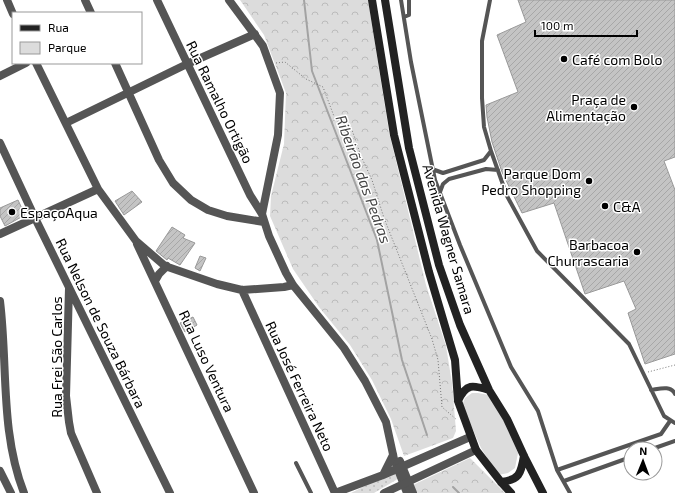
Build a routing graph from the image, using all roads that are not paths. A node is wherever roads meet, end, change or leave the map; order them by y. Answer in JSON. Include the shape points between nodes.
{"nodes":[{"id":1,"x":7,"y":0,"type":"edge"},
{"id":2,"x":85,"y":0,"type":"edge"},
{"id":3,"x":157,"y":0,"type":"edge"},
{"id":4,"x":229,"y":0,"type":"edge"},
{"id":5,"x":372,"y":0,"type":"edge"},
{"id":6,"x":385,"y":0,"type":"edge"},
{"id":7,"x":401,"y":0,"type":"edge"},
{"id":8,"x":409,"y":0,"type":"edge"},
{"id":9,"x":490,"y":0,"type":"edge"},
{"id":10,"x":12,"y":12,"type":"edge"},
{"id":11,"x":91,"y":12,"type":"edge"},
{"id":12,"x":406,"y":16,"type":"junction"},
{"id":13,"x":255,"y":34,"type":"junction"},
{"id":14,"x":24,"y":64,"type":"edge"},
{"id":15,"x":36,"y":64,"type":"edge"},
{"id":16,"x":116,"y":64,"type":"edge"},
{"id":17,"x":187,"y":64,"type":"junction"},
{"id":18,"x":0,"y":76,"type":"edge"},
{"id":19,"x":130,"y":93,"type":"junction"},
{"id":20,"x":66,"y":123,"type":"junction"},
{"id":21,"x":0,"y":143,"type":"edge"},
{"id":22,"x":491,"y":151,"type":"junction"},
{"id":23,"x":2,"y":153,"type":"edge"},
{"id":24,"x":432,"y":169,"type":"junction"},
{"id":25,"x":498,"y":170,"type":"junction"},
{"id":26,"x":98,"y":189,"type":"junction"},
{"id":27,"x":440,"y":192,"type":"junction"},
{"id":28,"x":35,"y":218,"type":"junction"},
{"id":29,"x":263,"y":218,"type":"junction"},
{"id":30,"x":0,"y":234,"type":"edge"},
{"id":31,"x":136,"y":241,"type":"junction"},
{"id":32,"x":167,"y":266,"type":"junction"},
{"id":33,"x":155,"y":281,"type":"junction"},
{"id":34,"x":293,"y":285,"type":"junction"},
{"id":35,"x":69,"y":287,"type":"junction"},
{"id":36,"x":242,"y":290,"type":"junction"},
{"id":37,"x":0,"y":301,"type":"edge"},
{"id":38,"x":1,"y":380,"type":"edge"},
{"id":39,"x":489,"y":390,"type":"junction"},
{"id":40,"x":651,"y":390,"type":"junction"},
{"id":41,"x":675,"y":394,"type":"edge"},
{"id":42,"x":458,"y":401,"type":"junction"},
{"id":43,"x":1,"y":408,"type":"edge"},
{"id":44,"x":670,"y":421,"type":"junction"},
{"id":45,"x":675,"y":424,"type":"edge"},
{"id":46,"x":470,"y":437,"type":"junction"},
{"id":47,"x":675,"y":440,"type":"edge"},
{"id":48,"x":663,"y":445,"type":"edge"},
{"id":49,"x":476,"y":450,"type":"junction"},
{"id":50,"x":393,"y":453,"type":"junction"},
{"id":51,"x":524,"y":456,"type":"junction"},
{"id":52,"x":623,"y":460,"type":"edge"},
{"id":53,"x":296,"y":463,"type":"dead end"},
{"id":54,"x":400,"y":468,"type":"junction"},
{"id":55,"x":0,"y":470,"type":"edge"},
{"id":56,"x":557,"y":470,"type":"junction"},
{"id":57,"x":383,"y":475,"type":"junction"},
{"id":58,"x":17,"y":480,"type":"junction"},
{"id":59,"x":564,"y":481,"type":"junction"},
{"id":60,"x":501,"y":482,"type":"junction"},
{"id":61,"x":406,"y":483,"type":"junction"},
{"id":62,"x":3,"y":486,"type":"edge"},
{"id":63,"x":10,"y":493,"type":"edge"},
{"id":64,"x":24,"y":493,"type":"edge"},
{"id":65,"x":97,"y":493,"type":"edge"},
{"id":66,"x":170,"y":493,"type":"edge"},
{"id":67,"x":254,"y":493,"type":"edge"},
{"id":68,"x":312,"y":493,"type":"edge"},
{"id":69,"x":335,"y":493,"type":"edge"},
{"id":70,"x":384,"y":493,"type":"edge"},
{"id":71,"x":407,"y":493,"type":"edge"},
{"id":72,"x":413,"y":493,"type":"edge"},
{"id":73,"x":511,"y":493,"type":"edge"},
{"id":74,"x":543,"y":493,"type":"edge"},
{"id":75,"x":570,"y":493,"type":"edge"}],
"edges":[{"from":1,"to":10,"type":"street"},
{"from":2,"to":11,"type":"street"},
{"from":3,"to":17,"type":"street","name":"Rua Ramalho Ortigão"},
{"from":4,"to":13,"type":"street"},
{"from":5,"to":42,"type":"main road","name":"Avenida Wagner Samara","via":[[394,135],[429,272],[455,360]]},
{"from":6,"to":39,"type":"main road","name":"Avenida Wagner Samara","via":[[409,148],[440,265],[460,325]]},
{"from":7,"to":12,"type":"lane"},
{"from":8,"to":12,"type":"lane"},
{"from":9,"to":22,"type":"lane","via":[[482,41],[482,98],[484,127]]},
{"from":12,"to":24,"type":"lane","via":[[411,62]]},
{"from":13,"to":17,"type":"street"},
{"from":13,"to":29,"type":"street","via":[[263,46],[280,94],[278,135]]},
{"from":14,"to":18,"type":"street"},
{"from":15,"to":20,"type":"street"},
{"from":16,"to":19,"type":"street"},
{"from":17,"to":19,"type":"street"},
{"from":17,"to":29,"type":"street","name":"Rua Ramalho Ortigão"},
{"from":19,"to":20,"type":"street"},
{"from":19,"to":29,"type":"street","via":[[173,183],[191,200],[208,210],[227,216]]},
{"from":20,"to":26,"type":"street"},
{"from":21,"to":23,"type":"street","name":"Rua Nelson de Souza Bárbara"},
{"from":22,"to":24,"type":"lane","via":[[484,160],[443,173]]},
{"from":22,"to":25,"type":"lane"},
{"from":23,"to":28,"type":"street","name":"Rua Nelson de Souza Bárbara"},
{"from":24,"to":27,"type":"lane"},
{"from":25,"to":27,"type":"lane","via":[[486,169],[449,179],[443,184]]},
{"from":25,"to":40,"type":"lane","via":[[507,196],[537,251],[629,344]]},
{"from":26,"to":28,"type":"street"},
{"from":26,"to":31,"type":"street"},
{"from":27,"to":56,"type":"lane","via":[[511,367],[538,410]]},
{"from":28,"to":30,"type":"street"},
{"from":28,"to":35,"type":"street","name":"Rua Nelson de Souza Bárbara"},
{"from":29,"to":34,"type":"street","name":"Rua Ramalho Ortigão"},
{"from":31,"to":32,"type":"street"},
{"from":31,"to":33,"type":"street","name":"Rua Luso Ventura"},
{"from":32,"to":33,"type":"street","via":[[158,274]]},
{"from":32,"to":36,"type":"street"},
{"from":33,"to":67,"type":"street","name":"Rua Luso Ventura"},
{"from":34,"to":36,"type":"street","via":[[284,288]]},
{"from":34,"to":50,"type":"street","name":"Rua Ramalho Ortigão","via":[[344,348],[365,381],[386,422]]},
{"from":35,"to":65,"type":"street","name":"Rua Frei São Carlos","via":[[66,396],[69,422],[71,434]]},
{"from":35,"to":66,"type":"street","name":"Rua Nelson de Souza Bárbara"},
{"from":36,"to":69,"type":"street","name":"Rua José Ferreira Neto"},
{"from":37,"to":38,"type":"street","via":[[3,329]]},
{"from":38,"to":43,"type":"street"},
{"from":39,"to":42,"type":"main road","via":[[469,386],[462,392]]},
{"from":39,"to":51,"type":"main road","name":"Avenida Wagner Samara","via":[[507,419]]},
{"from":40,"to":41,"type":"lane","via":[[669,388]]},
{"from":40,"to":44,"type":"lane","via":[[664,416]]},
{"from":42,"to":46,"type":"main road","name":"Avenida Wagner Samara"},
{"from":43,"to":58,"type":"street","via":[[4,433]]},
{"from":44,"to":45,"type":"lane"},
{"from":44,"to":56,"type":"lane","via":[[661,434]]},
{"from":46,"to":49,"type":"main road","name":"Avenida Wagner Samara"},
{"from":46,"to":54,"type":"street"},
{"from":47,"to":48,"type":"lane"},
{"from":49,"to":60,"type":"main road","name":"Avenida Wagner Samara"},
{"from":49,"to":61,"type":"street"},
{"from":50,"to":54,"type":"street","name":"Rua Ramalho Ortigão"},
{"from":50,"to":57,"type":"street"},
{"from":51,"to":60,"type":"main road","via":[[518,476],[511,481]]},
{"from":51,"to":74,"type":"main road","name":"Avenida Wagner Samara"},
{"from":52,"to":59,"type":"lane"},
{"from":53,"to":68,"type":"lane"},
{"from":54,"to":57,"type":"street"},
{"from":54,"to":61,"type":"street","name":"Rua Ramalho Ortigão"},
{"from":55,"to":62,"type":"street"},
{"from":56,"to":59,"type":"lane"},
{"from":57,"to":69,"type":"street"},
{"from":58,"to":62,"type":"street"},
{"from":58,"to":64,"type":"street"},
{"from":59,"to":75,"type":"lane"},
{"from":60,"to":73,"type":"main road","name":"Avenida Wagner Samara"},
{"from":61,"to":70,"type":"street"},
{"from":61,"to":71,"type":"street"},
{"from":61,"to":72,"type":"street"},
{"from":62,"to":63,"type":"street"}]}
